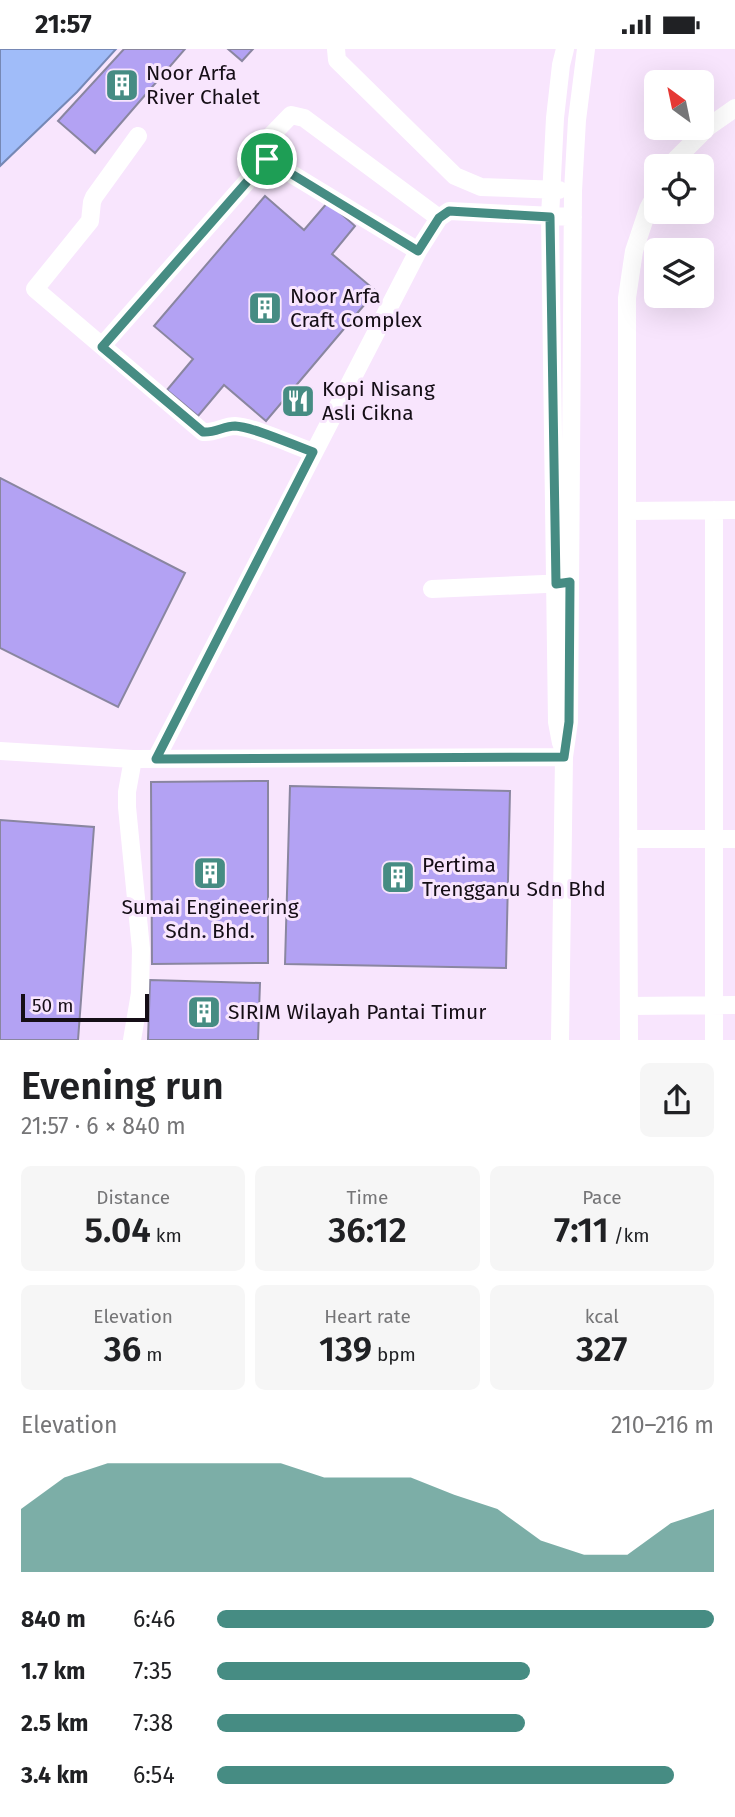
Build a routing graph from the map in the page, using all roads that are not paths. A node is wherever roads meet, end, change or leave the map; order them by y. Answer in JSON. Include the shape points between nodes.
{"nodes":[{"id":1,"x":565,"y":49,"type":"edge"},
{"id":2,"x":586,"y":49,"type":"edge"},
{"id":3,"x":333,"y":53,"type":"edge"},
{"id":4,"x":735,"y":108,"type":"edge"},
{"id":5,"x":138,"y":136,"type":"dead end"},
{"id":6,"x":681,"y":154,"type":"edge"},
{"id":7,"x":267,"y":159,"type":"junction"},
{"id":8,"x":550,"y":190,"type":"junction"},
{"id":9,"x":573,"y":191,"type":"junction"},
{"id":10,"x":550,"y":217,"type":"junction"},
{"id":11,"x":573,"y":217,"type":"junction"},
{"id":12,"x":439,"y":218,"type":"junction"},
{"id":13,"x":644,"y":221,"type":"edge"},
{"id":14,"x":418,"y":251,"type":"junction"},
{"id":15,"x":102,"y":347,"type":"junction"},
{"id":16,"x":313,"y":452,"type":"junction"},
{"id":17,"x":714,"y":510,"type":"junction"},
{"id":18,"x":735,"y":510,"type":"edge"},
{"id":19,"x":627,"y":511,"type":"junction"},
{"id":20,"x":563,"y":583,"type":"junction"},
{"id":21,"x":432,"y":589,"type":"dead end"},
{"id":22,"x":0,"y":751,"type":"edge"},
{"id":23,"x":564,"y":757,"type":"junction"},
{"id":24,"x":133,"y":759,"type":"junction"},
{"id":25,"x":156,"y":759,"type":"junction"},
{"id":26,"x":628,"y":839,"type":"junction"},
{"id":27,"x":714,"y":839,"type":"junction"},
{"id":28,"x":735,"y":839,"type":"edge"},
{"id":29,"x":714,"y":1005,"type":"junction"},
{"id":30,"x":735,"y":1005,"type":"edge"},
{"id":31,"x":629,"y":1006,"type":"junction"},
{"id":32,"x":132,"y":1040,"type":"edge"},
{"id":33,"x":560,"y":1040,"type":"edge"},
{"id":34,"x":629,"y":1040,"type":"edge"},
{"id":35,"x":714,"y":1040,"type":"edge"}],
"edges":[{"from":1,"to":8,"type":"street"},
{"from":2,"to":9,"type":"street"},
{"from":3,"to":8,"type":"street","via":[[455,176],[481,187]]},
{"from":4,"to":6,"type":"street"},
{"from":5,"to":15,"type":"street","via":[[94,197],[90,221],[36,289]]},
{"from":7,"to":12,"type":"street","via":[[260,148],[291,115],[304,118]]},
{"from":7,"to":14,"type":"street"},
{"from":7,"to":15,"type":"street"},
{"from":8,"to":9,"type":"street"},
{"from":8,"to":10,"type":"street"},
{"from":9,"to":11,"type":"street"},
{"from":10,"to":11,"type":"street"},
{"from":10,"to":12,"type":"street","via":[[449,211]]},
{"from":10,"to":20,"type":"street"},
{"from":11,"to":20,"type":"street"},
{"from":12,"to":14,"type":"street"},
{"from":13,"to":19,"type":"street","via":[[627,298]]},
{"from":14,"to":16,"type":"street"},
{"from":15,"to":16,"type":"street","via":[[203,432],[246,427]]},
{"from":16,"to":25,"type":"street"},
{"from":17,"to":18,"type":"street"},
{"from":17,"to":19,"type":"street"},
{"from":17,"to":27,"type":"street"},
{"from":19,"to":26,"type":"street"},
{"from":20,"to":21,"type":"street"},
{"from":20,"to":23,"type":"street","via":[[557,722]]},
{"from":22,"to":24,"type":"street"},
{"from":23,"to":25,"type":"street"},
{"from":23,"to":33,"type":"street"},
{"from":24,"to":25,"type":"street"},
{"from":24,"to":32,"type":"street","via":[[127,807],[141,949]]},
{"from":26,"to":27,"type":"street"},
{"from":26,"to":31,"type":"street"},
{"from":27,"to":28,"type":"street"},
{"from":27,"to":29,"type":"street"},
{"from":29,"to":30,"type":"street"},
{"from":29,"to":31,"type":"street"},
{"from":29,"to":35,"type":"street"},
{"from":31,"to":34,"type":"street"}]}
